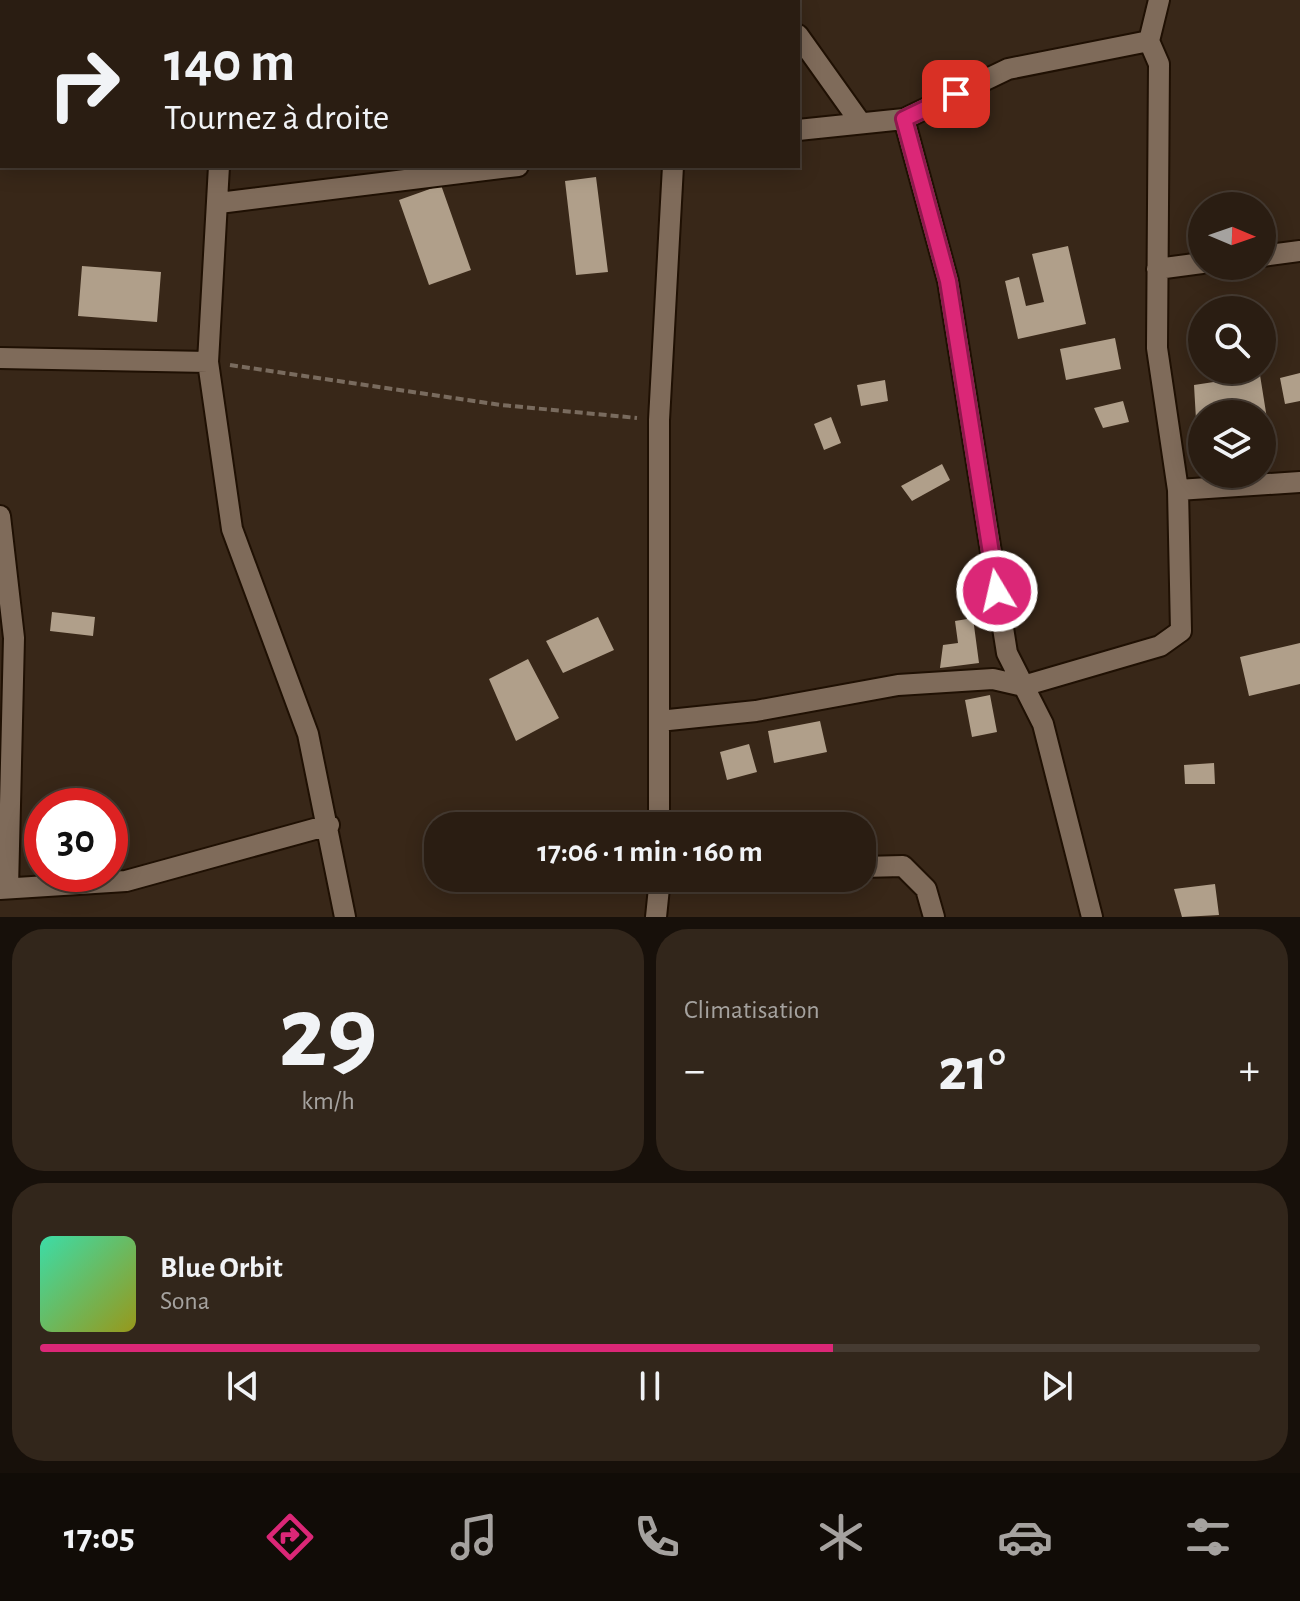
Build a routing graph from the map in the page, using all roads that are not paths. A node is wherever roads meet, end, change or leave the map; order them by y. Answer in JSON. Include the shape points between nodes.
{"nodes":[{"id":1,"x":1159,"y":0,"type":"edge"},
{"id":2,"x":800,"y":38,"type":"edge"},
{"id":3,"x":1149,"y":41,"type":"junction"},
{"id":4,"x":904,"y":119,"type":"junction"},
{"id":5,"x":860,"y":122,"type":"junction"},
{"id":6,"x":800,"y":130,"type":"edge"},
{"id":7,"x":219,"y":168,"type":"edge"},
{"id":8,"x":502,"y":168,"type":"edge"},
{"id":9,"x":673,"y":168,"type":"edge"},
{"id":10,"x":219,"y":203,"type":"junction"},
{"id":11,"x":1300,"y":251,"type":"edge"},
{"id":12,"x":1276,"y":254,"type":"edge"},
{"id":13,"x":1188,"y":265,"type":"edge"},
{"id":14,"x":1157,"y":269,"type":"junction"},
{"id":15,"x":0,"y":358,"type":"edge"},
{"id":16,"x":208,"y":362,"type":"junction"},
{"id":17,"x":1300,"y":482,"type":"edge"},
{"id":18,"x":1178,"y":490,"type":"junction"},
{"id":19,"x":0,"y":516,"type":"edge"},
{"id":20,"x":7,"y":638,"type":"edge"},
{"id":21,"x":1023,"y":686,"type":"junction"},
{"id":22,"x":659,"y":721,"type":"junction"},
{"id":23,"x":659,"y":812,"type":"edge"},
{"id":24,"x":329,"y":825,"type":"junction"},
{"id":25,"x":876,"y":867,"type":"edge"},
{"id":26,"x":4,"y":888,"type":"edge"},
{"id":27,"x":659,"y":892,"type":"edge"},
{"id":28,"x":345,"y":917,"type":"edge"},
{"id":29,"x":656,"y":917,"type":"edge"},
{"id":30,"x":934,"y":917,"type":"edge"},
{"id":31,"x":1092,"y":917,"type":"edge"}],
"edges":[{"from":1,"to":3,"type":"street"},
{"from":2,"to":5,"type":"street"},
{"from":3,"to":4,"type":"street","via":[[1008,69]]},
{"from":3,"to":14,"type":"street","via":[[1159,64]]},
{"from":4,"to":5,"type":"street"},
{"from":4,"to":21,"type":"street","via":[[948,281],[1007,653]]},
{"from":5,"to":6,"type":"street"},
{"from":7,"to":10,"type":"street"},
{"from":8,"to":10,"type":"street"},
{"from":9,"to":22,"type":"street","via":[[659,420]]},
{"from":10,"to":16,"type":"street"},
{"from":11,"to":12,"type":"street"},
{"from":13,"to":14,"type":"street"},
{"from":14,"to":18,"type":"street","via":[[1157,348]]},
{"from":15,"to":16,"type":"street"},
{"from":16,"to":24,"type":"street","via":[[232,529],[308,734]]},
{"from":17,"to":18,"type":"street"},
{"from":18,"to":21,"type":"street","via":[[1181,631],[1160,646]]},
{"from":19,"to":20,"type":"street"},
{"from":20,"to":26,"type":"street"},
{"from":21,"to":22,"type":"street","via":[[993,679],[898,685],[756,711]]},
{"from":21,"to":31,"type":"street","via":[[1043,724]]},
{"from":22,"to":23,"type":"street"},
{"from":24,"to":26,"type":"street","via":[[126,881]]},
{"from":24,"to":28,"type":"street"},
{"from":25,"to":30,"type":"street","via":[[903,866],[926,889]]},
{"from":27,"to":29,"type":"street"}]}
